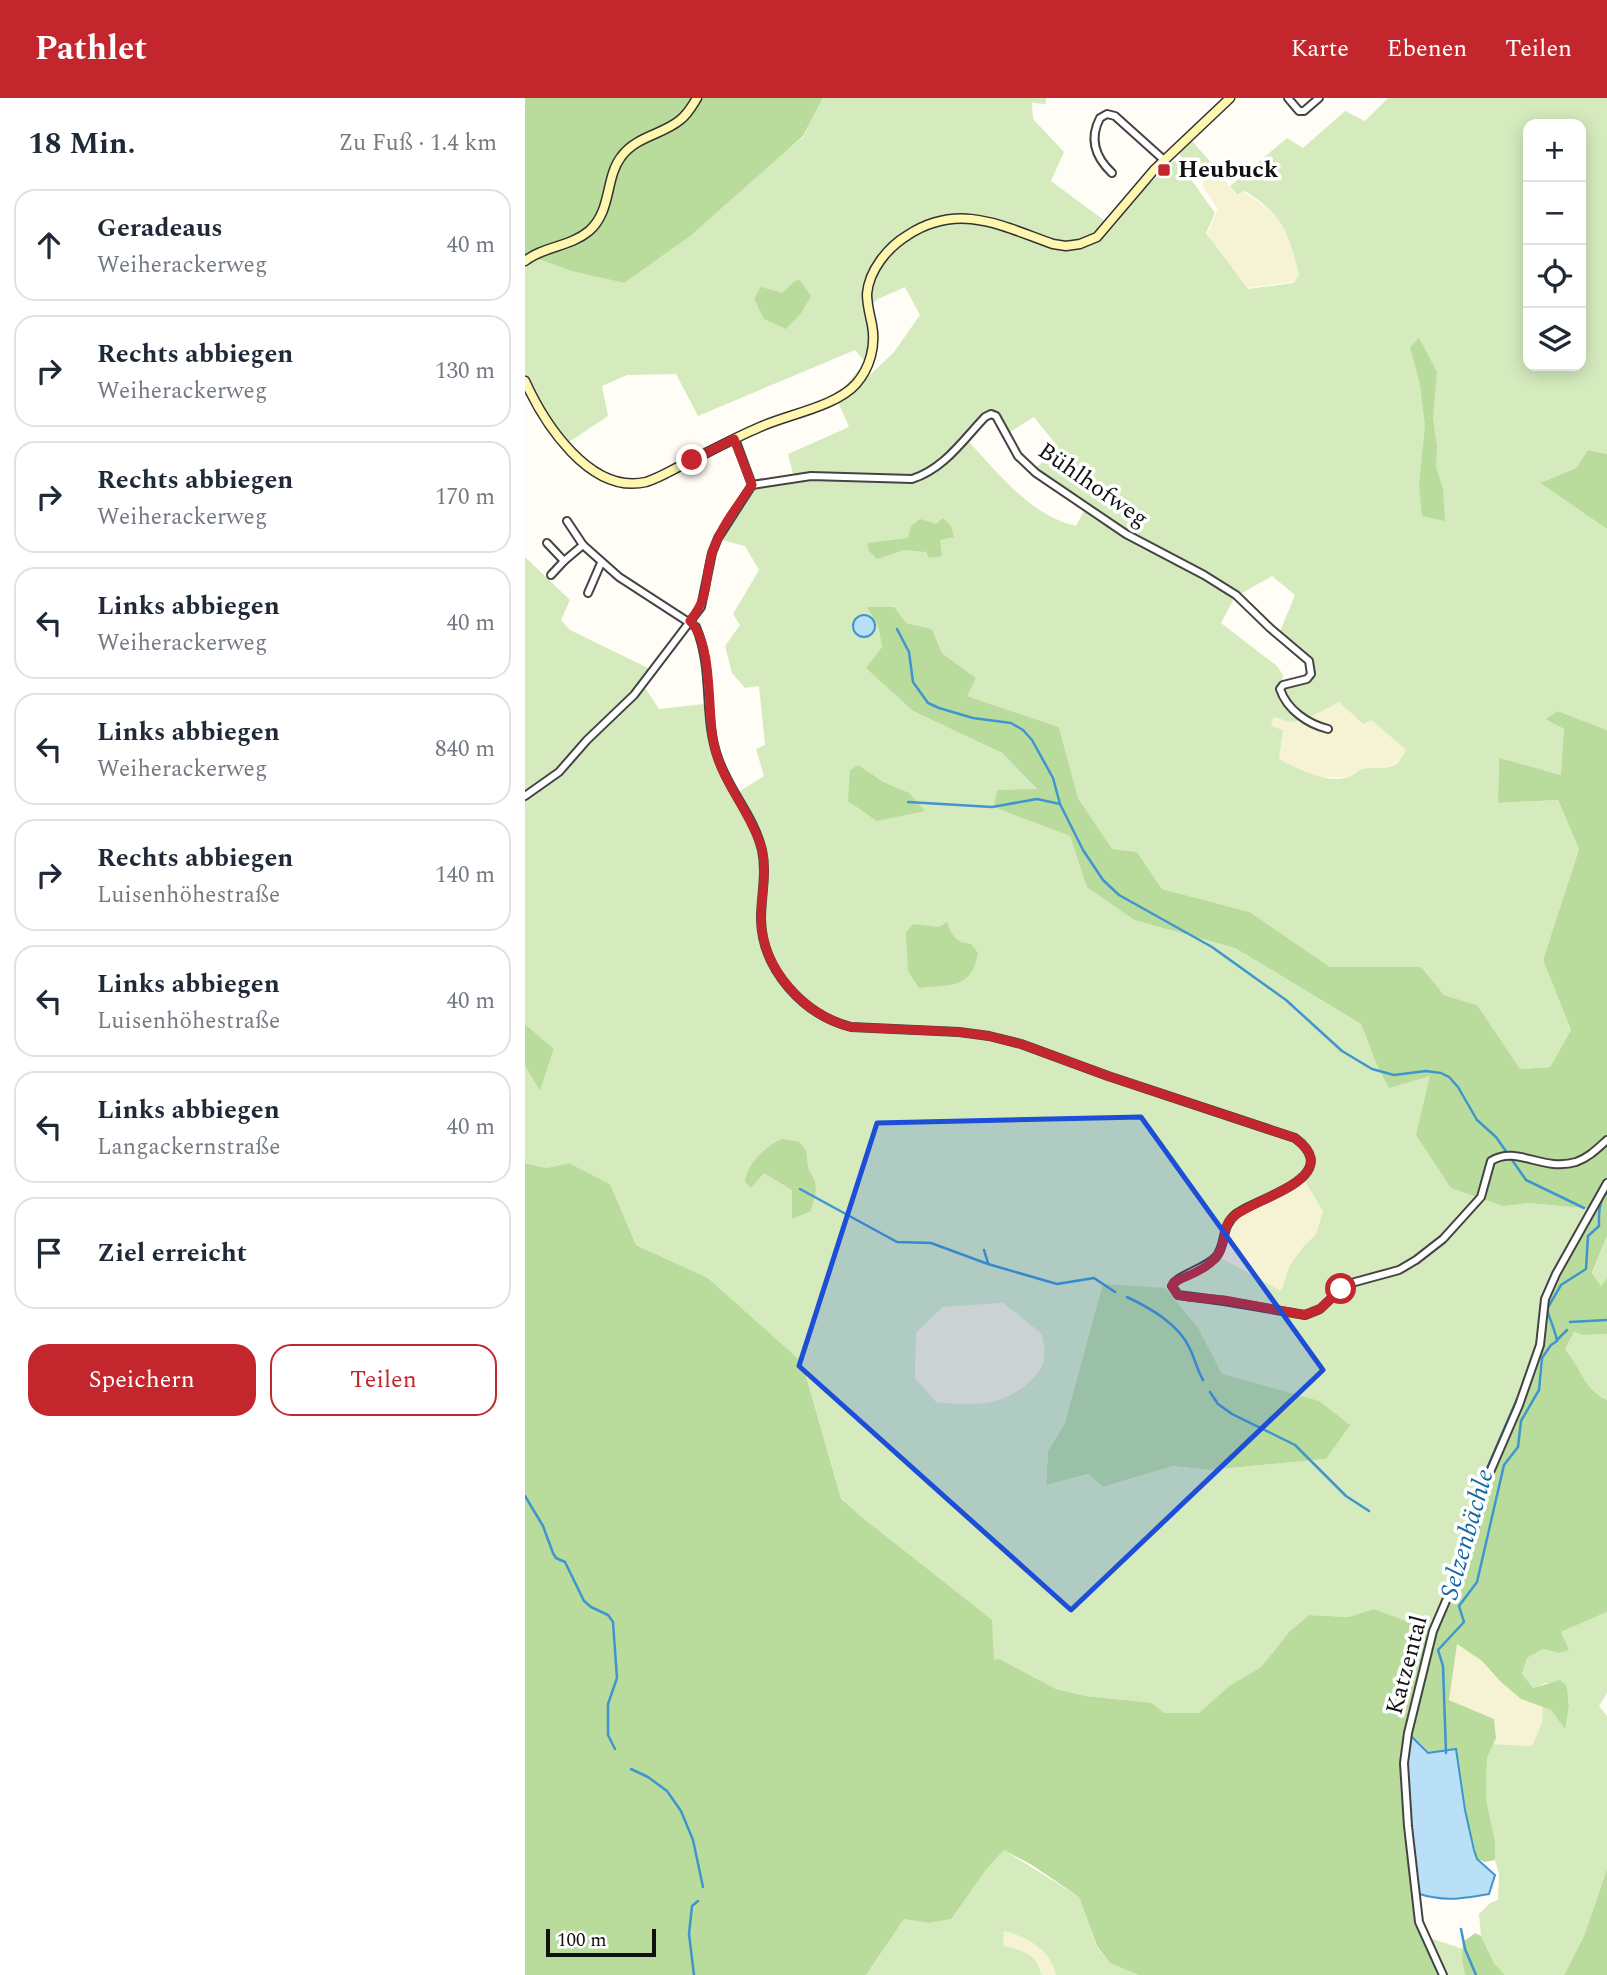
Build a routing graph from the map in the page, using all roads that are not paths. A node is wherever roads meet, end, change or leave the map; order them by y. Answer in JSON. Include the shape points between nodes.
{"nodes":[{"id":1,"x":697,"y":98,"type":"edge"},
{"id":2,"x":1230,"y":98,"type":"edge"},
{"id":3,"x":1288,"y":98,"type":"edge"},
{"id":4,"x":1319,"y":98,"type":"edge"},
{"id":5,"x":1164,"y":160,"type":"junction"},
{"id":6,"x":1112,"y":173,"type":"dead end"},
{"id":7,"x":525,"y":261,"type":"edge"},
{"id":8,"x":525,"y":381,"type":"edge"},
{"id":9,"x":734,"y":439,"type":"junction"},
{"id":10,"x":752,"y":485,"type":"junction"},
{"id":11,"x":567,"y":521,"type":"dead end"},
{"id":12,"x":547,"y":543,"type":"dead end"},
{"id":13,"x":583,"y":545,"type":"junction"},
{"id":14,"x":564,"y":561,"type":"junction"},
{"id":15,"x":601,"y":563,"type":"junction"},
{"id":16,"x":551,"y":575,"type":"dead end"},
{"id":17,"x":588,"y":593,"type":"dead end"},
{"id":18,"x":690,"y":621,"type":"junction"},
{"id":19,"x":1328,"y":729,"type":"dead end"},
{"id":20,"x":525,"y":796,"type":"edge"},
{"id":21,"x":1607,"y":1140,"type":"edge"},
{"id":22,"x":1607,"y":1183,"type":"edge"},
{"id":23,"x":1443,"y":1975,"type":"edge"}],
"edges":[{"from":1,"to":7,"type":"street","via":[[679,122],[643,138],[619,158],[604,207],[591,229]]},
{"from":2,"to":5,"type":"street"},
{"from":3,"to":4,"type":"street","via":[[1299,111]]},
{"from":5,"to":6,"type":"street","via":[[1107,114],[1100,118],[1093,139],[1102,164]]},
{"from":5,"to":9,"type":"street","via":[[1097,237],[1080,244],[1053,244],[954,216],[906,236],[887,251],[867,292],[873,329],[865,374],[834,400]]},
{"from":8,"to":9,"type":"street","via":[[543,416],[567,447],[616,482],[647,481]]},
{"from":9,"to":10,"type":"street"},
{"from":10,"to":18,"type":"street","via":[[718,538],[701,607]]},
{"from":10,"to":19,"type":"street","name":"Bühlhofweg","via":[[811,475],[912,479],[934,470],[985,417],[996,416],[1018,456],[1036,473],[1126,534],[1236,595],[1303,655],[1311,674],[1280,689],[1284,699],[1309,722]]},
{"from":11,"to":13,"type":"street"},
{"from":12,"to":14,"type":"street"},
{"from":13,"to":14,"type":"street"},
{"from":13,"to":15,"type":"street"},
{"from":14,"to":16,"type":"street"},
{"from":15,"to":17,"type":"street"},
{"from":15,"to":18,"type":"street"},
{"from":18,"to":20,"type":"street","via":[[634,695],[559,772]]},
{"from":18,"to":21,"type":"street","via":[[700,636],[717,758],[762,849],[762,933],[786,984],[810,1009],[851,1027],[959,1032],[1021,1044],[1295,1138],[1306,1146],[1308,1171],[1280,1193],[1233,1216],[1216,1256],[1174,1282],[1178,1295],[1305,1315],[1320,1309],[1341,1289],[1399,1270],[1443,1239],[1481,1197],[1490,1161],[1510,1155],[1561,1165],[1578,1162]]},
{"from":22,"to":23,"type":"street","name":"Katzental","via":[[1545,1299],[1540,1345],[1490,1472],[1467,1552],[1433,1631],[1408,1732],[1405,1776],[1419,1922]]}]}
